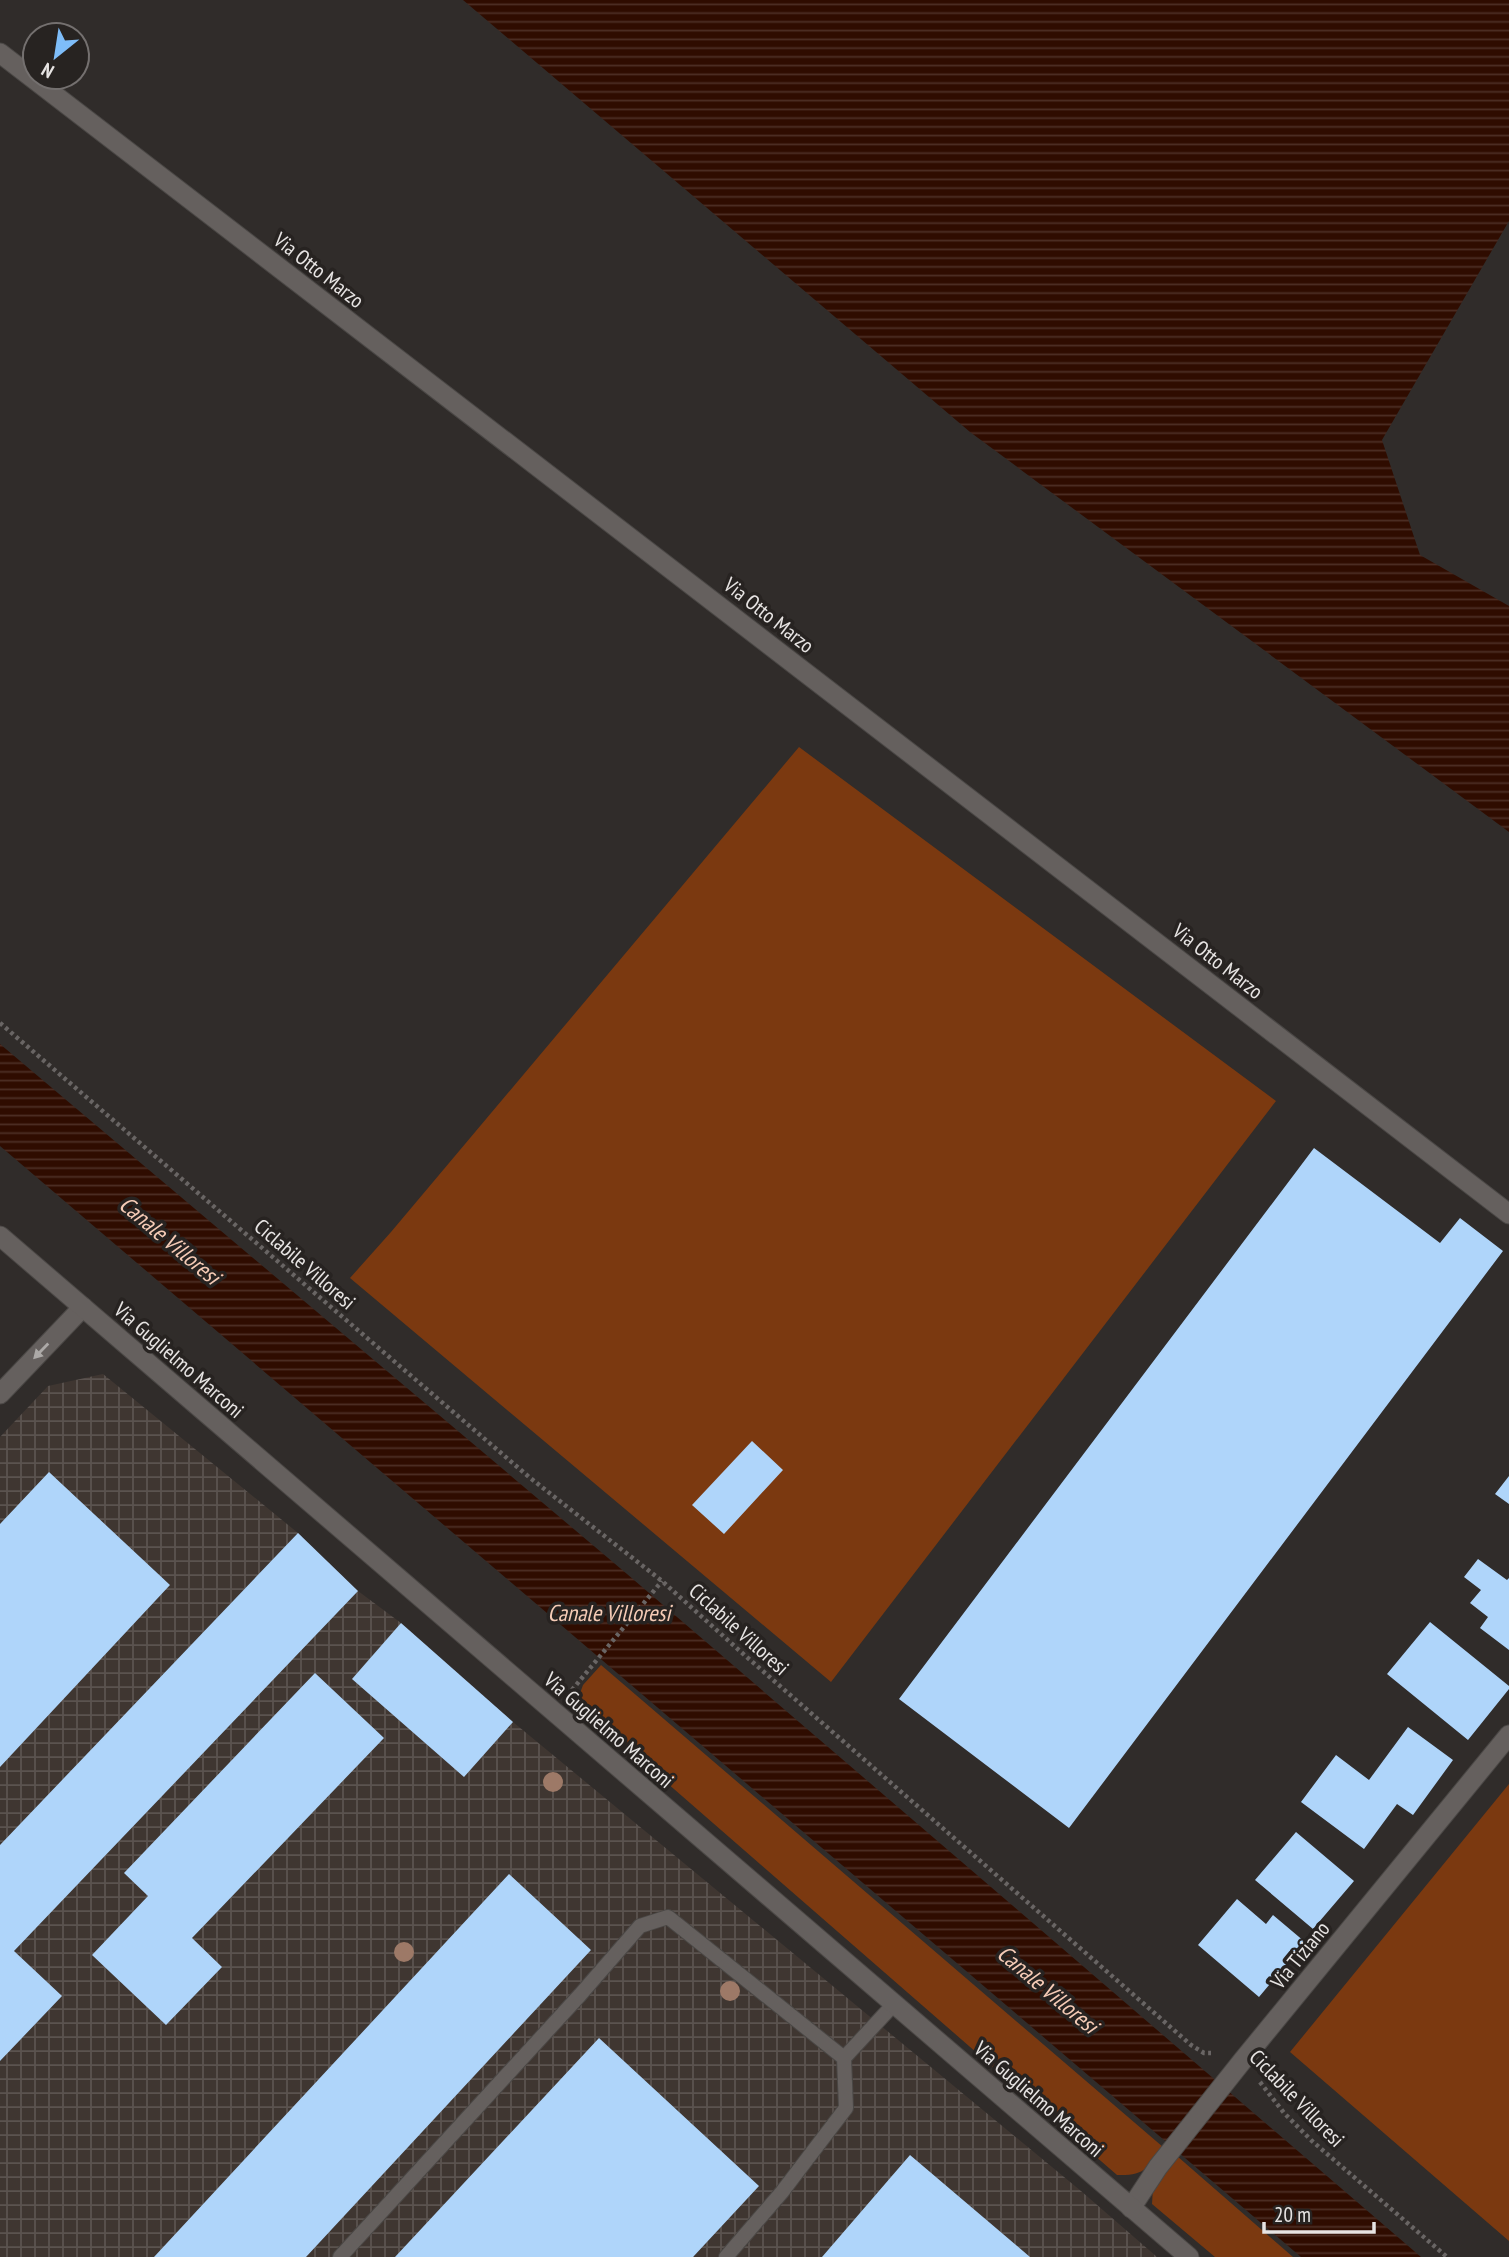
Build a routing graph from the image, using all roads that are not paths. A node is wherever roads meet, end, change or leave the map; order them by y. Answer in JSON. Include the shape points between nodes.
{"nodes":[{"id":1,"x":0,"y":53,"type":"edge"},
{"id":2,"x":1509,"y":1214,"type":"edge"},
{"id":3,"x":0,"y":1236,"type":"edge"},
{"id":4,"x":83,"y":1307,"type":"junction"},
{"id":5,"x":0,"y":1394,"type":"edge"},
{"id":6,"x":1509,"y":1735,"type":"edge"},
{"id":7,"x":894,"y":2004,"type":"junction"},
{"id":8,"x":844,"y":2058,"type":"junction"},
{"id":9,"x":1131,"y":2208,"type":"junction"},
{"id":10,"x":340,"y":2257,"type":"edge"},
{"id":11,"x":726,"y":2257,"type":"edge"},
{"id":12,"x":1189,"y":2257,"type":"edge"}],
"edges":[{"from":1,"to":2,"type":"street","name":"Via Otto Marzo"},
{"from":3,"to":4,"type":"street","name":"Via Guglielmo Marconi"},
{"from":4,"to":5,"type":"street","one_way":true},
{"from":4,"to":7,"type":"street","name":"Via Guglielmo Marconi"},
{"from":6,"to":9,"type":"street","name":"Via Tiziano","via":[[1158,2167]]},
{"from":7,"to":8,"type":"lane"},
{"from":7,"to":9,"type":"street","name":"Via Guglielmo Marconi"},
{"from":8,"to":10,"type":"lane","via":[[668,1917],[640,1926]]},
{"from":8,"to":11,"type":"lane","via":[[846,2108]]},
{"from":9,"to":12,"type":"street","name":"Via Guglielmo Marconi"}]}
